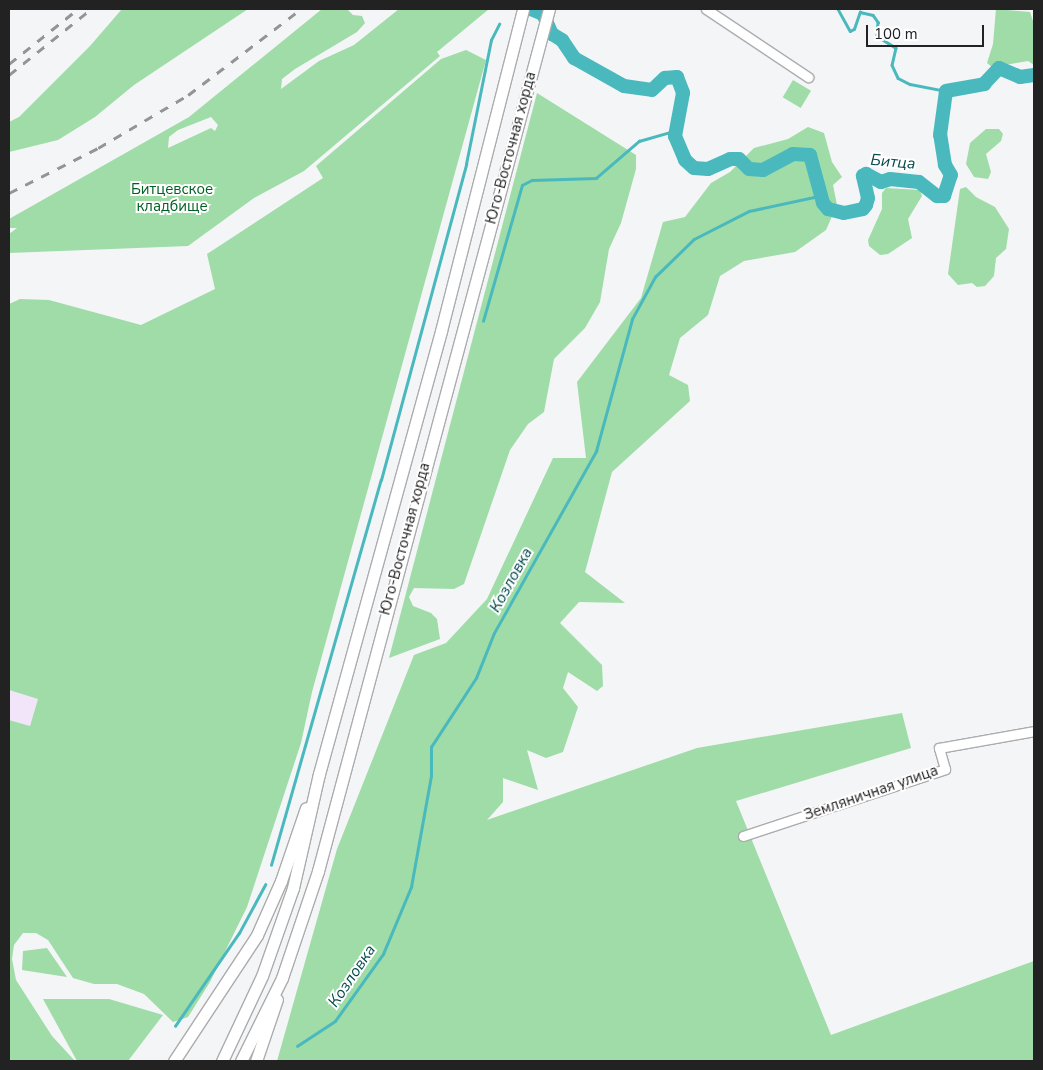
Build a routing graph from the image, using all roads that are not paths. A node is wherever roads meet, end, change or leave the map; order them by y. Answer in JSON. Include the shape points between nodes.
{"nodes":[{"id":1,"x":523,"y":9,"type":"edge"},
{"id":2,"x":549,"y":9,"type":"edge"},
{"id":3,"x":706,"y":9,"type":"edge"},
{"id":4,"x":808,"y":77,"type":"dead end"},
{"id":5,"x":1034,"y":732,"type":"edge"},
{"id":6,"x":319,"y":774,"type":"junction"},
{"id":7,"x":743,"y":836,"type":"dead end"},
{"id":8,"x":282,"y":978,"type":"junction"},
{"id":9,"x":174,"y":1061,"type":"edge"},
{"id":10,"x":222,"y":1061,"type":"edge"},
{"id":11,"x":241,"y":1061,"type":"edge"},
{"id":12,"x":256,"y":1061,"type":"edge"}],
"edges":[{"from":1,"to":6,"type":"main road","name":"Юго-Восточная хорда","via":[[441,331]]},
{"from":2,"to":8,"type":"main road","name":"Юго-Восточная хорда","via":[[318,871]]},
{"from":3,"to":4,"type":"street"},
{"from":5,"to":7,"type":"street","name":"Земляничная улица","via":[[939,748],[945,769]]},
{"from":6,"to":9,"type":"main road","via":[[268,913],[242,959]]},
{"from":6,"to":10,"type":"main road","name":"Юго-Восточная хорда","via":[[305,844],[277,937]]},
{"from":8,"to":11,"type":"main road","name":"Юго-Восточная хорда"},
{"from":8,"to":12,"type":"main road"}]}
